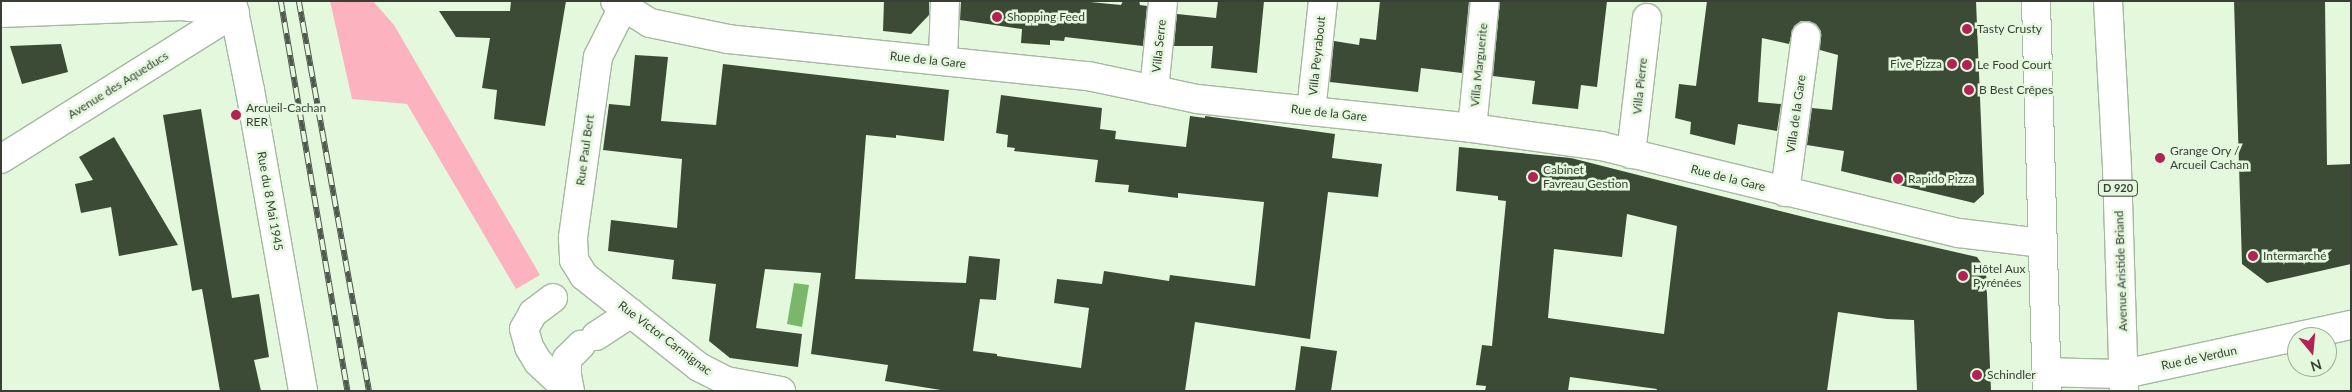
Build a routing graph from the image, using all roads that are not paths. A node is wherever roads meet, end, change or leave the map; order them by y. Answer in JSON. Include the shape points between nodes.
{"nodes":[{"id":1,"x":945,"y":1,"type":"edge"},
{"id":2,"x":1163,"y":1,"type":"edge"},
{"id":3,"x":1323,"y":1,"type":"edge"},
{"id":4,"x":1485,"y":1,"type":"edge"},
{"id":5,"x":2036,"y":1,"type":"edge"},
{"id":6,"x":2108,"y":1,"type":"edge"},
{"id":7,"x":619,"y":4,"type":"edge"},
{"id":8,"x":233,"y":7,"type":"edge"},
{"id":9,"x":1,"y":13,"type":"edge"},
{"id":10,"x":1647,"y":18,"type":"dead end"},
{"id":11,"x":1806,"y":36,"type":"dead end"},
{"id":12,"x":944,"y":61,"type":"junction"},
{"id":13,"x":1154,"y":90,"type":"junction"},
{"id":14,"x":1311,"y":111,"type":"junction"},
{"id":15,"x":1472,"y":128,"type":"junction"},
{"id":16,"x":1631,"y":154,"type":"junction"},
{"id":17,"x":1,"y":159,"type":"edge"},
{"id":18,"x":1785,"y":192,"type":"junction"},
{"id":19,"x":2042,"y":243,"type":"junction"},
{"id":20,"x":568,"y":287,"type":"junction"},
{"id":21,"x":631,"y":313,"type":"junction"},
{"id":22,"x":2351,"y":325,"type":"edge"},
{"id":23,"x":2046,"y":381,"type":"edge"},
{"id":24,"x":2124,"y":383,"type":"edge"},
{"id":25,"x":304,"y":391,"type":"edge"},
{"id":26,"x":570,"y":391,"type":"edge"},
{"id":27,"x":782,"y":391,"type":"edge"}],
"edges":[{"from":1,"to":12,"type":"street"},
{"from":2,"to":13,"type":"street","name":"Villa Serre"},
{"from":3,"to":14,"type":"street","name":"Villa Peyrabout"},
{"from":4,"to":15,"type":"street","name":"Villa Marguerite"},
{"from":5,"to":19,"type":"street"},
{"from":6,"to":24,"type":"street","name":"Avenue Aristide Briand","number":"D 920"},
{"from":7,"to":12,"type":"street","name":"Rue de la Gare","via":[[650,23],[728,39]]},
{"from":7,"to":20,"type":"street","name":"Rue Paul Bert","via":[[598,57]]},
{"from":8,"to":9,"type":"street"},
{"from":8,"to":17,"type":"street","name":"Avenue des Aqueducs"},
{"from":8,"to":25,"type":"street","name":"Rue du 8 Mai 1945"},
{"from":10,"to":16,"type":"street","name":"Villa Pierre"},
{"from":11,"to":18,"type":"street","name":"Villa de la Gare"},
{"from":12,"to":13,"type":"street","name":"Rue de la Gare","via":[[1088,76]]},
{"from":13,"to":14,"type":"street","name":"Rue de la Gare","via":[[1197,99]]},
{"from":14,"to":15,"type":"street","name":"Rue de la Gare"},
{"from":15,"to":16,"type":"street","name":"Rue de la Gare","via":[[1601,146]]},
{"from":16,"to":18,"type":"street","name":"Rue de la Gare"},
{"from":18,"to":19,"type":"street","name":"Rue de la Gare","via":[[1959,232]]},
{"from":19,"to":23,"type":"street"},
{"from":20,"to":21,"type":"street","name":"Rue Victor Carmignac"},
{"from":20,"to":26,"type":"street","via":[[539,307],[524,329],[525,338],[546,371]]},
{"from":21,"to":26,"type":"street","via":[[588,340],[568,359]]},
{"from":21,"to":27,"type":"street","name":"Rue Victor Carmignac","via":[[711,374],[741,384]]},
{"from":22,"to":24,"type":"street","name":"Rue de Verdun"},
{"from":23,"to":24,"type":"street","name":"Rue de Verdun"}]}
